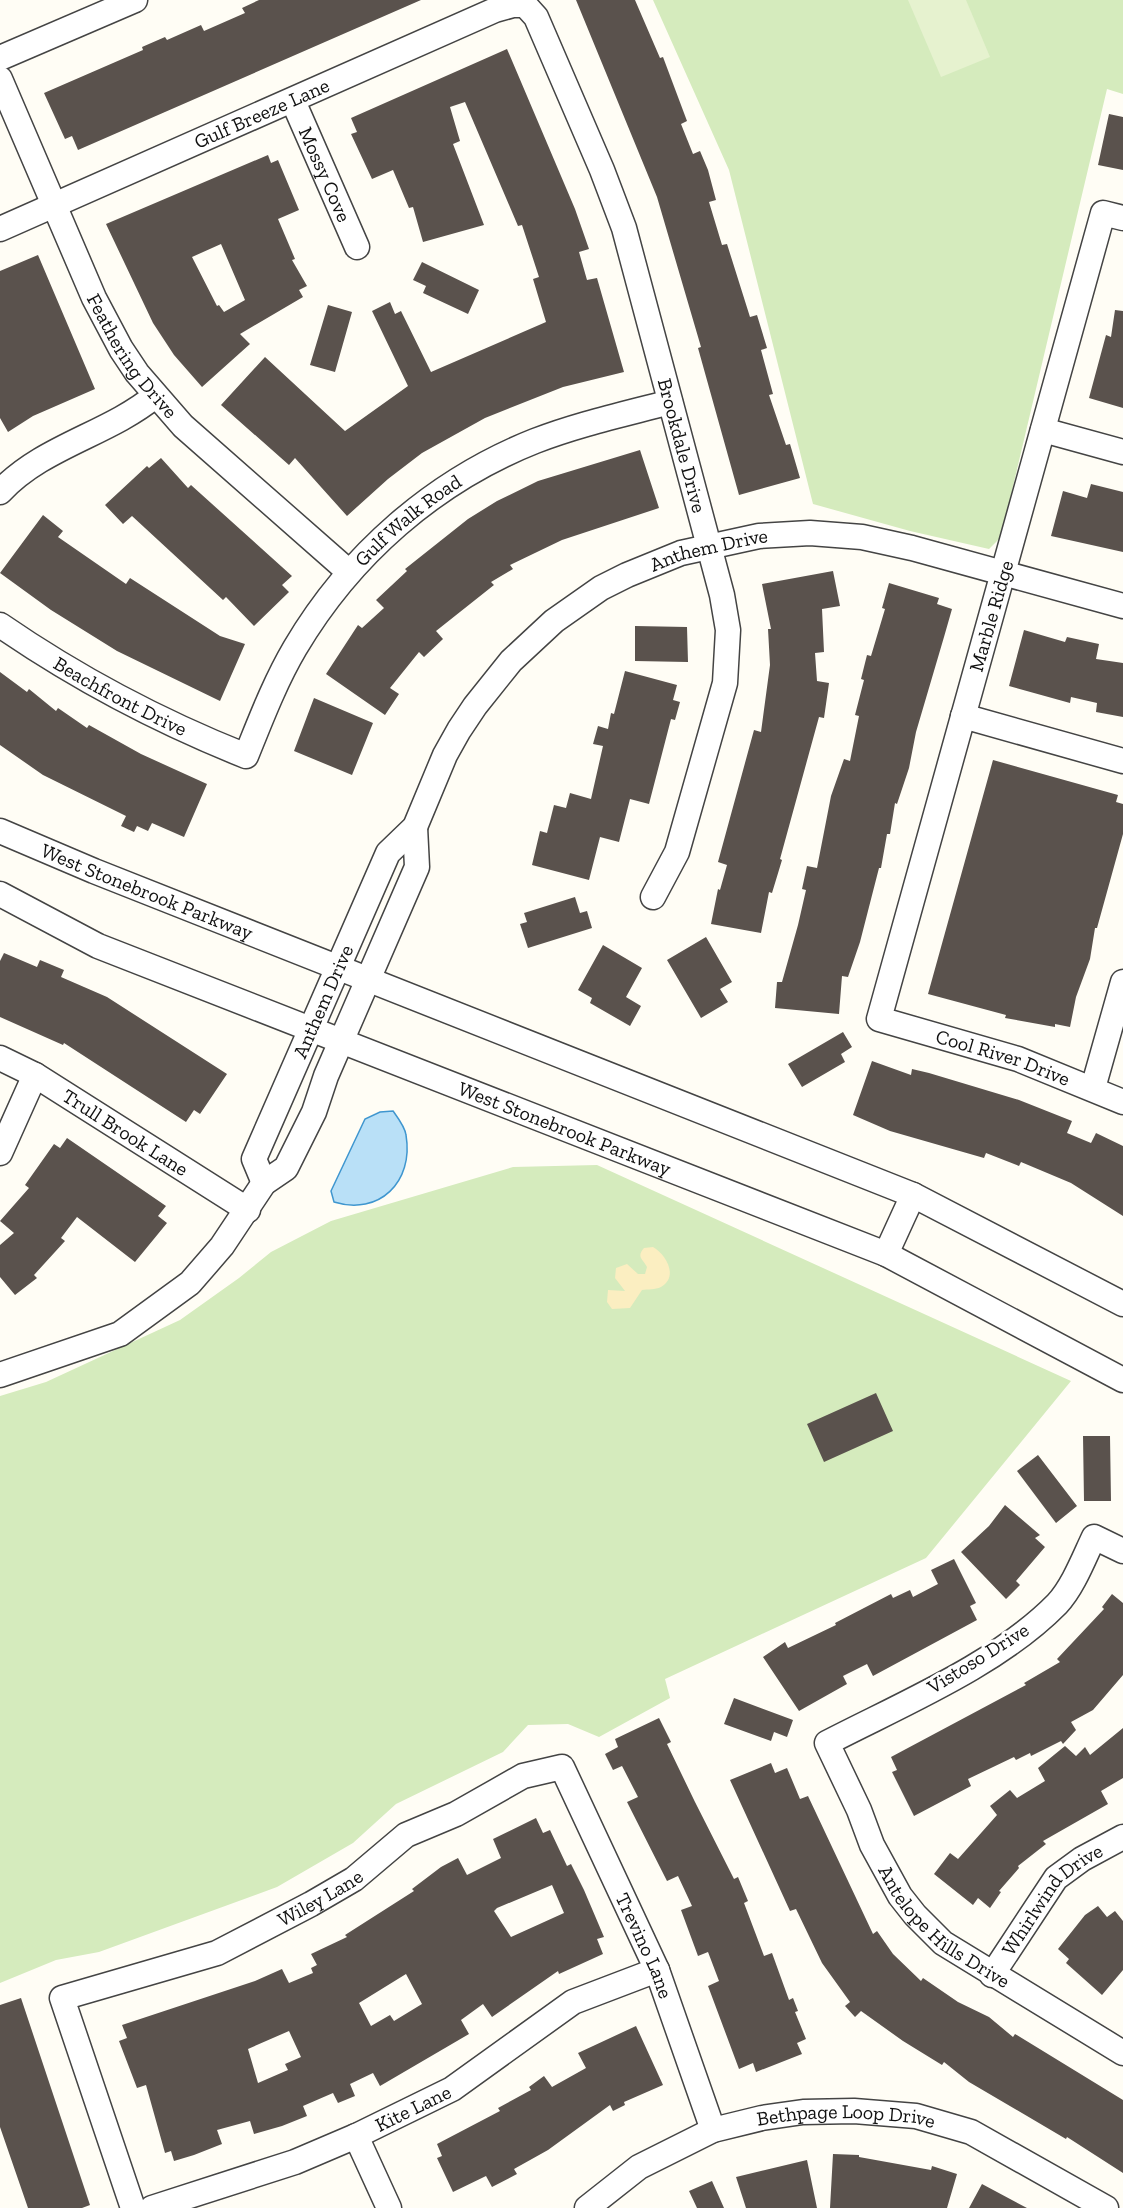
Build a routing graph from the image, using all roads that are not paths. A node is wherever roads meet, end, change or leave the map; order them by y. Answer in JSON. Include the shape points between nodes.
{"nodes":[{"id":1,"x":135,"y":0,"type":"edge"},
{"id":2,"x":525,"y":5,"type":"joint"},
{"id":3,"x":0,"y":58,"type":"edge"},
{"id":4,"x":0,"y":79,"type":"edge"},
{"id":5,"x":293,"y":101,"type":"junction"},
{"id":6,"x":53,"y":205,"type":"junction"},
{"id":7,"x":1113,"y":216,"type":"edge"},
{"id":8,"x":0,"y":228,"type":"edge"},
{"id":9,"x":357,"y":248,"type":"dead end"},
{"id":10,"x":154,"y":396,"type":"junction"},
{"id":11,"x":670,"y":402,"type":"junction"},
{"id":12,"x":1042,"y":430,"type":"junction"},
{"id":13,"x":1123,"y":452,"type":"edge"},
{"id":14,"x":0,"y":492,"type":"edge"},
{"id":15,"x":708,"y":545,"type":"junction"},
{"id":16,"x":349,"y":572,"type":"junction"},
{"id":17,"x":1003,"y":573,"type":"junction"},
{"id":18,"x":1123,"y":606,"type":"edge"},
{"id":19,"x":0,"y":624,"type":"edge"},
{"id":20,"x":963,"y":716,"type":"junction"},
{"id":21,"x":246,"y":756,"type":"joint"},
{"id":22,"x":1123,"y":760,"type":"edge"},
{"id":23,"x":415,"y":827,"type":"junction"},
{"id":24,"x":0,"y":831,"type":"edge"},
{"id":25,"x":0,"y":894,"type":"edge"},
{"id":26,"x":653,"y":897,"type":"dead end"},
{"id":27,"x":339,"y":966,"type":"junction"},
{"id":28,"x":369,"y":978,"type":"junction"},
{"id":29,"x":1122,"y":993,"type":"edge"},
{"id":30,"x":879,"y":1019,"type":"joint"},
{"id":31,"x":312,"y":1030,"type":"junction"},
{"id":32,"x":341,"y":1041,"type":"junction"},
{"id":33,"x":0,"y":1058,"type":"edge"},
{"id":34,"x":35,"y":1075,"type":"junction"},
{"id":35,"x":1093,"y":1088,"type":"junction"},
{"id":36,"x":1123,"y":1102,"type":"edge"},
{"id":37,"x":0,"y":1153,"type":"edge"},
{"id":38,"x":264,"y":1183,"type":"junction"},
{"id":39,"x":913,"y":1195,"type":"junction"},
{"id":40,"x":248,"y":1210,"type":"junction"},
{"id":41,"x":885,"y":1254,"type":"junction"},
{"id":42,"x":1123,"y":1304,"type":"edge"},
{"id":43,"x":0,"y":1375,"type":"edge"},
{"id":44,"x":1123,"y":1380,"type":"edge"},
{"id":45,"x":1123,"y":1551,"type":"edge"},
{"id":46,"x":827,"y":1743,"type":"joint"},
{"id":47,"x":562,"y":1767,"type":"joint"},
{"id":48,"x":1123,"y":1837,"type":"edge"},
{"id":49,"x":657,"y":1970,"type":"junction"},
{"id":50,"x":992,"y":1975,"type":"junction"},
{"id":51,"x":1123,"y":2053,"type":"edge"},
{"id":52,"x":713,"y":2130,"type":"junction"},
{"id":53,"x":356,"y":2136,"type":"junction"},
{"id":54,"x":133,"y":2208,"type":"edge"},
{"id":55,"x":152,"y":2208,"type":"edge"},
{"id":56,"x":389,"y":2208,"type":"edge"},
{"id":57,"x":587,"y":2208,"type":"edge"},
{"id":58,"x":1106,"y":2208,"type":"edge"}],
"edges":[{"from":1,"to":3,"type":"street"},
{"from":2,"to":5,"type":"street","name":"Gulf Breeze Lane","via":[[495,10]]},
{"from":2,"to":11,"type":"street","name":"Brookdale Drive","via":[[536,17],[614,199]]},
{"from":4,"to":6,"type":"street","name":"Feathering Drive"},
{"from":5,"to":6,"type":"street","name":"Gulf Breeze Lane"},
{"from":5,"to":9,"type":"street","name":"Mossy Cove"},
{"from":6,"to":8,"type":"street","name":"Gulf Breeze Lane"},
{"from":6,"to":10,"type":"street","name":"Feathering Drive","via":[[107,324]]},
{"from":7,"to":12,"type":"street","name":"Marble Ridge"},
{"from":10,"to":14,"type":"street","via":[[115,424],[33,464]]},
{"from":10,"to":16,"type":"street","name":"Feathering Drive","via":[[198,440]]},
{"from":11,"to":15,"type":"street","name":"Brookdale Drive"},
{"from":11,"to":16,"type":"street","name":"Gulf Walk Road","via":[[562,431],[483,465],[412,513]]},
{"from":12,"to":13,"type":"street"},
{"from":12,"to":17,"type":"street","name":"Marble Ridge"},
{"from":15,"to":17,"type":"street","name":"Anthem Drive","via":[[759,536],[836,534],[887,542]]},
{"from":15,"to":23,"type":"street","name":"Anthem Drive","via":[[618,579],[577,604],[532,640],[492,682],[459,730]]},
{"from":15,"to":26,"type":"street","name":"Brookdale Drive","via":[[728,630],[725,683],[677,852]]},
{"from":16,"to":21,"type":"street","name":"Gulf Walk Road","via":[[295,649]]},
{"from":17,"to":18,"type":"street","name":"Anthem Drive"},
{"from":17,"to":20,"type":"street","name":"Marble Ridge"},
{"from":19,"to":21,"type":"street","name":"Beachfront Drive","via":[[107,692]]},
{"from":20,"to":22,"type":"street"},
{"from":20,"to":30,"type":"street","name":"Marble Ridge"},
{"from":23,"to":27,"type":"street","name":"Anthem Drive","via":[[388,853]]},
{"from":23,"to":28,"type":"street","name":"Anthem Drive","via":[[417,867]]},
{"from":24,"to":27,"type":"street","name":"West Stonebrook Parkway"},
{"from":25,"to":31,"type":"street","name":"West Stonebrook Parkway","via":[[98,946]]},
{"from":27,"to":28,"type":"street","name":"West Stonebrook Parkway"},
{"from":27,"to":31,"type":"street","name":"Anthem Drive"},
{"from":28,"to":32,"type":"street","name":"Anthem Drive"},
{"from":28,"to":39,"type":"street","name":"West Stonebrook Parkway"},
{"from":29,"to":35,"type":"street"},
{"from":30,"to":35,"type":"street","name":"Cool River Drive","via":[[1018,1059]]},
{"from":31,"to":32,"type":"street","name":"West Stonebrook Parkway"},
{"from":31,"to":38,"type":"street","name":"Anthem Drive","via":[[254,1159]]},
{"from":32,"to":38,"type":"street","name":"Anthem Drive","via":[[314,1112],[286,1168]]},
{"from":32,"to":41,"type":"street","name":"West Stonebrook Parkway"},
{"from":33,"to":34,"type":"street","name":"Trull Brook Lane"},
{"from":34,"to":37,"type":"street"},
{"from":34,"to":40,"type":"street","name":"Trull Brook Lane"},
{"from":35,"to":36,"type":"street","name":"Cool River Drive"},
{"from":38,"to":40,"type":"street","name":"Anthem Drive"},
{"from":39,"to":41,"type":"street"},
{"from":39,"to":42,"type":"street","name":"West Stonebrook Parkway"},
{"from":40,"to":43,"type":"street","name":"Anthem Drive","via":[[190,1283],[120,1334]]},
{"from":41,"to":44,"type":"street","name":"West Stonebrook Parkway"},
{"from":45,"to":46,"type":"street","name":"Vistoso Drive","via":[[1094,1537],[1058,1603],[1029,1628],[981,1661]]},
{"from":46,"to":50,"type":"street","name":"Antelope Hills Drive","via":[[872,1845],[900,1896],[943,1943]]},
{"from":47,"to":49,"type":"street","name":"Trevino Lane"},
{"from":47,"to":54,"type":"street","name":"Wiley Lane","via":[[524,1776],[456,1814],[406,1834],[354,1879],[217,1953],[62,1998]]},
{"from":48,"to":50,"type":"street","name":"Whirlwind Drive","via":[[1082,1858],[1056,1878]]},
{"from":49,"to":52,"type":"street","name":"Trevino Lane"},
{"from":49,"to":53,"type":"street","name":"Kite Lane","via":[[573,2002],[452,2088]]},
{"from":50,"to":51,"type":"street","name":"Antelope Hills Drive"},
{"from":52,"to":57,"type":"street","name":"Bethpage Loop Drive","via":[[639,2167]]},
{"from":52,"to":58,"type":"street","name":"Bethpage Loop Drive","via":[[802,2112],[916,2116],[971,2132]]},
{"from":53,"to":55,"type":"street","name":"Kite Lane","via":[[295,2162]]},
{"from":53,"to":56,"type":"street"}]}
